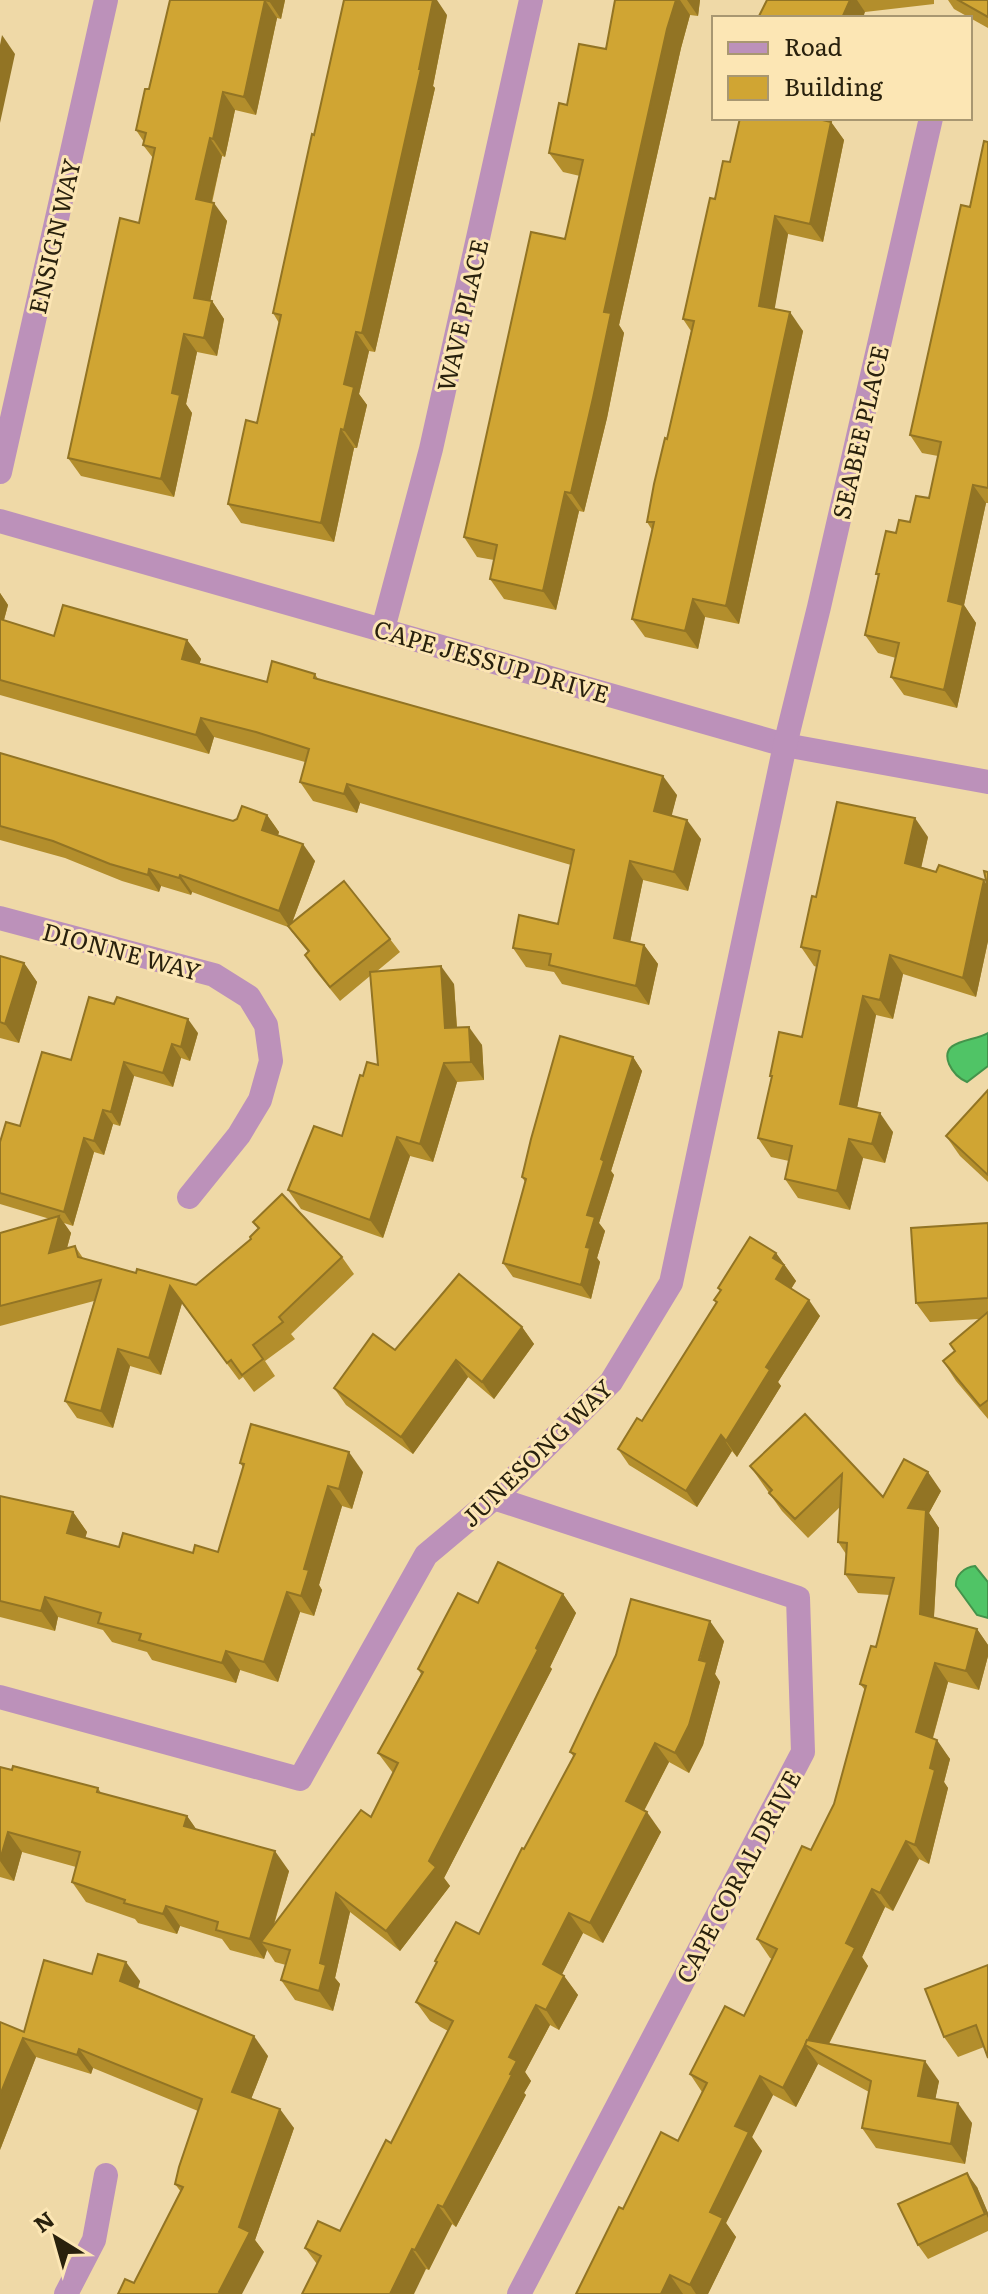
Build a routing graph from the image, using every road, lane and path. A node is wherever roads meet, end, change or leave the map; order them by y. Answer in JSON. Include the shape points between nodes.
{"nodes":[{"id":1,"x":106,"y":0,"type":"edge"},
{"id":2,"x":531,"y":0,"type":"edge"},
{"id":3,"x":931,"y":120,"type":"edge"},
{"id":4,"x":0,"y":472,"type":"edge"},
{"id":5,"x":0,"y":521,"type":"edge"},
{"id":6,"x":383,"y":629,"type":"junction"},
{"id":7,"x":785,"y":745,"type":"junction"},
{"id":8,"x":988,"y":782,"type":"edge"},
{"id":9,"x":0,"y":918,"type":"edge"},
{"id":10,"x":189,"y":1197,"type":"dead end"},
{"id":11,"x":494,"y":1498,"type":"junction"},
{"id":12,"x":0,"y":1697,"type":"edge"},
{"id":13,"x":106,"y":2175,"type":"dead end"},
{"id":14,"x":66,"y":2294,"type":"edge"},
{"id":15,"x":519,"y":2294,"type":"edge"}],
"edges":[{"from":1,"to":4,"type":"street","name":"ENSIGN WAY"},
{"from":2,"to":6,"type":"street","name":"WAVE PLACE","via":[[431,449]]},
{"from":3,"to":7,"type":"street","name":"SEABEE PLACE"},
{"from":5,"to":6,"type":"street","name":"CAPE JESSUP DRIVE"},
{"from":6,"to":7,"type":"street","name":"CAPE JESSUP DRIVE"},
{"from":7,"to":8,"type":"street","name":"CAPE JESSUP DRIVE"},
{"from":7,"to":11,"type":"street","name":"JUNESONG WAY","via":[[671,1283],[611,1382]]},
{"from":9,"to":10,"type":"street","name":"DIONNE WAY","via":[[214,975],[249,997],[266,1025],[271,1061],[260,1100]]},
{"from":11,"to":12,"type":"street","name":"JUNESONG WAY","via":[[426,1555],[300,1779]]},
{"from":11,"to":15,"type":"street","name":"CAPE CORAL DRIVE","via":[[798,1598],[803,1752]]},
{"from":13,"to":14,"type":"street","via":[[94,2240]]}]}
